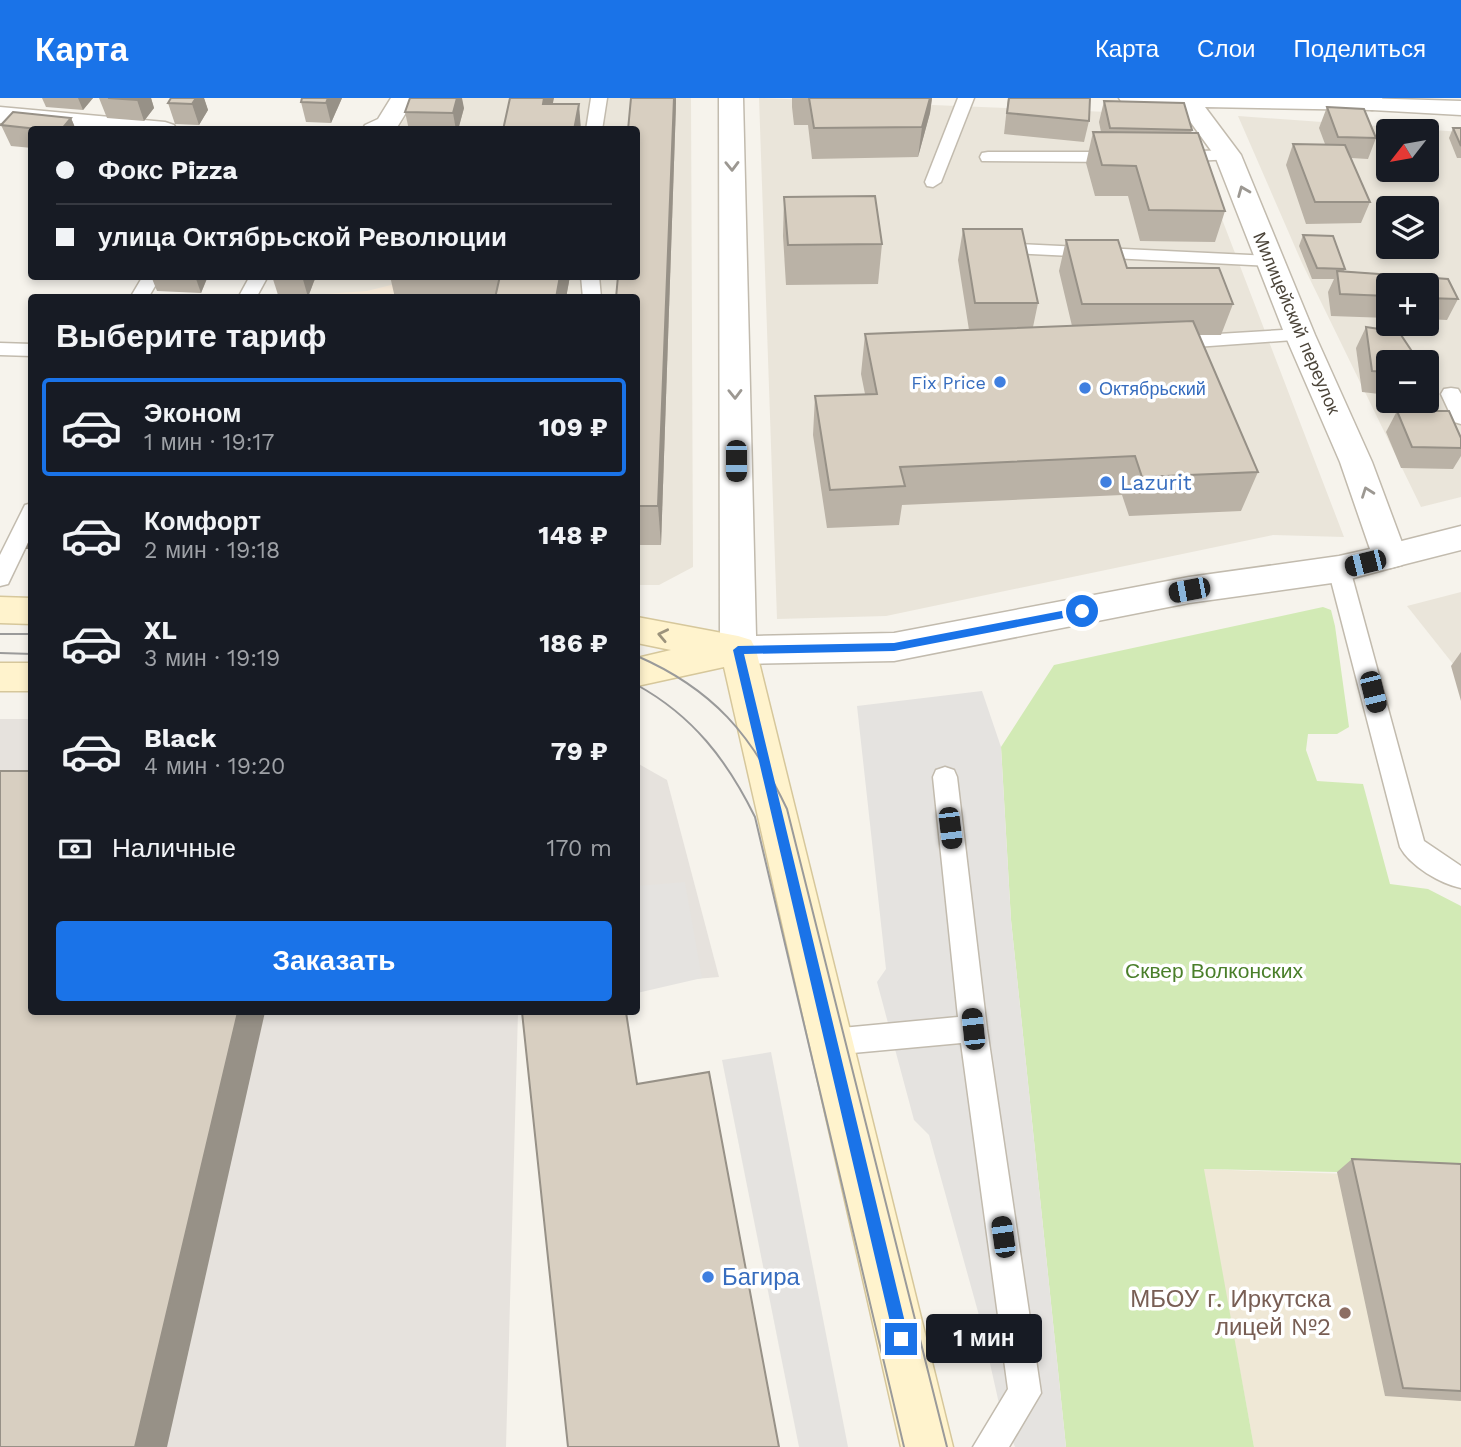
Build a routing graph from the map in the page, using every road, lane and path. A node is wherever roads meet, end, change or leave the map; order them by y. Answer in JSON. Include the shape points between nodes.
{"nodes":[{"id":1,"x":403,"y":98,"type":"edge"},
{"id":2,"x":599,"y":98,"type":"edge"},
{"id":3,"x":731,"y":98,"type":"edge"},
{"id":4,"x":966,"y":98,"type":"edge"},
{"id":5,"x":1130,"y":98,"type":"edge"},
{"id":6,"x":1237,"y":98,"type":"edge"},
{"id":7,"x":1186,"y":99,"type":"edge"},
{"id":8,"x":1371,"y":100,"type":"edge"},
{"id":9,"x":1426,"y":102,"type":"edge"},
{"id":10,"x":1461,"y":108,"type":"edge"},
{"id":11,"x":0,"y":115,"type":"edge"},
{"id":12,"x":121,"y":126,"type":"edge"},
{"id":13,"x":383,"y":126,"type":"edge"},
{"id":14,"x":595,"y":126,"type":"edge"},
{"id":15,"x":1228,"y":155,"type":"junction"},
{"id":16,"x":988,"y":157,"type":"dead end"},
{"id":17,"x":1134,"y":157,"type":"edge"},
{"id":18,"x":1160,"y":157,"type":"edge"},
{"id":19,"x":933,"y":182,"type":"dead end"},
{"id":20,"x":1018,"y":249,"type":"edge"},
{"id":21,"x":1271,"y":261,"type":"junction"},
{"id":22,"x":1300,"y":335,"type":"junction"},
{"id":23,"x":1153,"y":343,"type":"edge"},
{"id":24,"x":0,"y":349,"type":"edge"},
{"id":25,"x":28,"y":350,"type":"edge"},
{"id":26,"x":1451,"y":394,"type":"dead end"},
{"id":27,"x":1461,"y":417,"type":"edge"},
{"id":28,"x":28,"y":518,"type":"edge"},
{"id":29,"x":1461,"y":538,"type":"edge"},
{"id":30,"x":1390,"y":556,"type":"junction"},
{"id":31,"x":1339,"y":569,"type":"junction"},
{"id":32,"x":0,"y":578,"type":"edge"},
{"id":33,"x":0,"y":610,"type":"edge"},
{"id":34,"x":28,"y":611,"type":"edge"},
{"id":35,"x":640,"y":630,"type":"edge"},
{"id":36,"x":738,"y":650,"type":"junction"},
{"id":37,"x":640,"y":671,"type":"edge"},
{"id":38,"x":0,"y":677,"type":"edge"},
{"id":39,"x":28,"y":677,"type":"edge"},
{"id":40,"x":945,"y":778,"type":"dead end"},
{"id":41,"x":1461,"y":877,"type":"edge"},
{"id":42,"x":973,"y":1029,"type":"junction"},
{"id":43,"x":831,"y":1042,"type":"junction"},
{"id":44,"x":927,"y":1447,"type":"edge"},
{"id":45,"x":990,"y":1447,"type":"edge"}],
"edges":[{"from":1,"to":13,"type":"street"},
{"from":2,"to":14,"type":"lane"},
{"from":3,"to":36,"type":"street","one_way":true},
{"from":4,"to":19,"type":"lane"},
{"from":5,"to":7,"type":"street"},
{"from":6,"to":7,"type":"street"},
{"from":6,"to":8,"type":"street"},
{"from":7,"to":15,"type":"street","name":"Милицейский переулок"},
{"from":8,"to":9,"type":"street"},
{"from":9,"to":10,"type":"street"},
{"from":11,"to":12,"type":"street"},
{"from":15,"to":18,"type":"lane"},
{"from":21,"to":15,"type":"street","name":"Милицейский переулок","one_way":true},
{"from":16,"to":17,"type":"lane"},
{"from":20,"to":21,"type":"lane"},
{"from":21,"to":22,"type":"street","name":"Милицейский переулок"},
{"from":22,"to":23,"type":"lane"},
{"from":30,"to":22,"type":"street","name":"Милицейский переулок","one_way":true,"via":[[1356,462]]},
{"from":24,"to":25,"type":"lane"},
{"from":26,"to":27,"type":"lane"},
{"from":28,"to":32,"type":"lane"},
{"from":29,"to":30,"type":"street"},
{"from":30,"to":31,"type":"street"},
{"from":31,"to":36,"type":"street","via":[[1189,590],[894,647]]},
{"from":31,"to":41,"type":"lane","via":[[1413,847]]},
{"from":33,"to":34,"type":"main road"},
{"from":36,"to":35,"type":"main road","one_way":true},
{"from":36,"to":37,"type":"main road"},
{"from":36,"to":43,"type":"main road"},
{"from":38,"to":39,"type":"main road"},
{"from":40,"to":42,"type":"lane"},
{"from":42,"to":43,"type":"lane"},
{"from":42,"to":45,"type":"lane","via":[[1025,1393]]},
{"from":43,"to":44,"type":"main road"}]}
